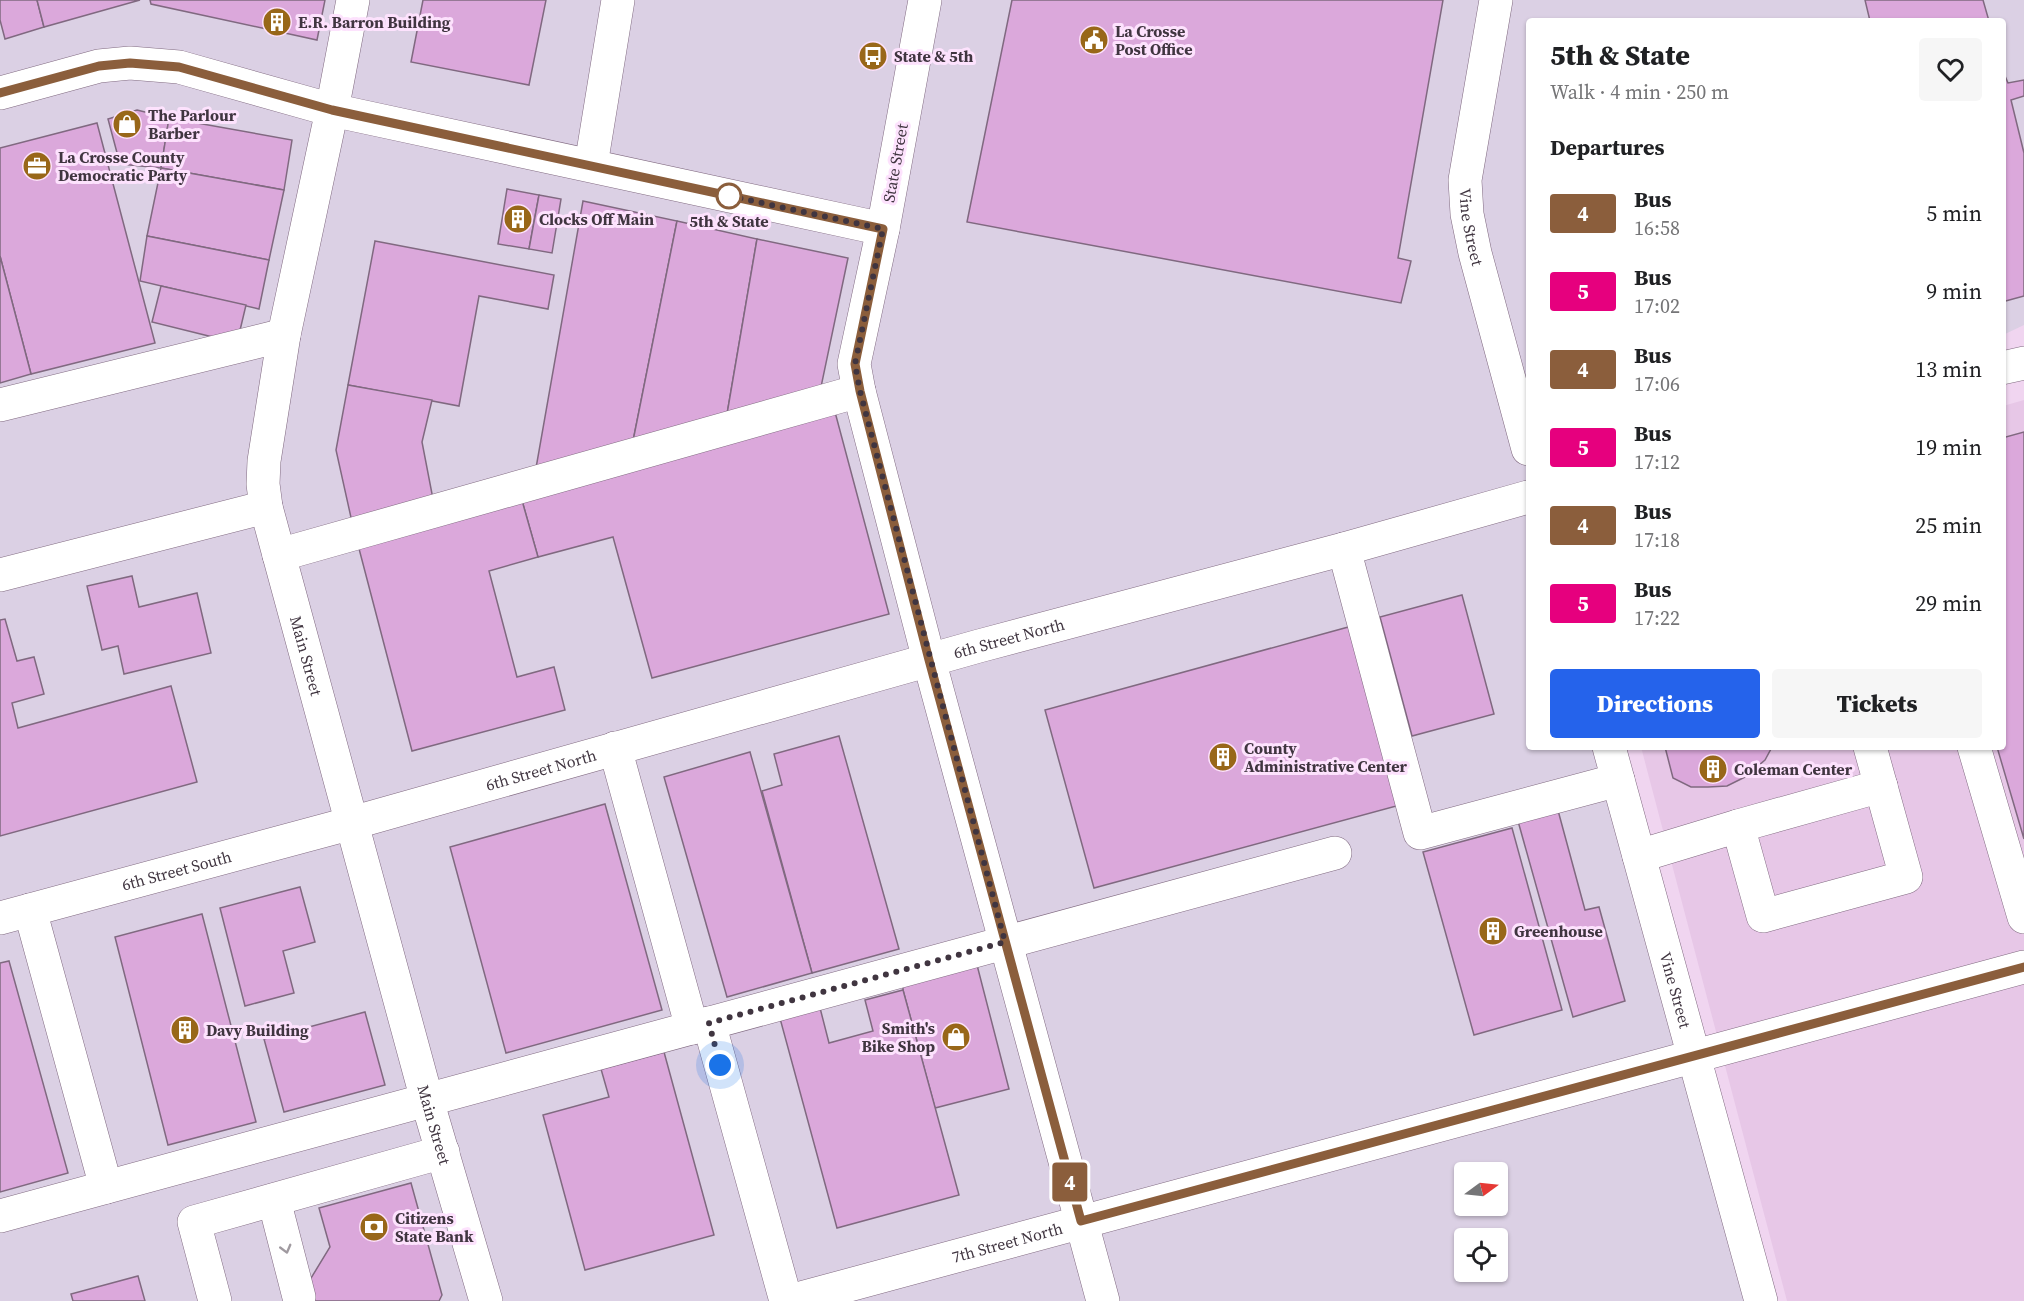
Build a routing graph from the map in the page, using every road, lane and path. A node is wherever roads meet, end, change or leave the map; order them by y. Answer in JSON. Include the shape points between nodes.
{"nodes":[{"id":1,"x":353,"y":0,"type":"edge"},
{"id":2,"x":618,"y":0,"type":"edge"},
{"id":3,"x":925,"y":0,"type":"edge"},
{"id":4,"x":1496,"y":0,"type":"edge"},
{"id":5,"x":0,"y":93,"type":"edge"},
{"id":6,"x":332,"y":110,"type":"junction"},
{"id":7,"x":591,"y":165,"type":"junction"},
{"id":8,"x":883,"y":229,"type":"junction"},
{"id":9,"x":284,"y":335,"type":"junction"},
{"id":10,"x":2024,"y":363,"type":"edge"},
{"id":11,"x":2006,"y":367,"type":"edge"},
{"id":12,"x":860,"y":391,"type":"junction"},
{"id":13,"x":0,"y":405,"type":"edge"},
{"id":14,"x":1526,"y":442,"type":"edge"},
{"id":15,"x":1526,"y":498,"type":"edge"},
{"id":16,"x":266,"y":507,"type":"junction"},
{"id":17,"x":1344,"y":549,"type":"junction"},
{"id":18,"x":279,"y":555,"type":"junction"},
{"id":19,"x":0,"y":575,"type":"edge"},
{"id":20,"x":929,"y":660,"type":"junction"},
{"id":21,"x":615,"y":748,"type":"junction"},
{"id":22,"x":1611,"y":750,"type":"edge"},
{"id":23,"x":1871,"y":750,"type":"edge"},
{"id":24,"x":1975,"y":750,"type":"edge"},
{"id":25,"x":1618,"y":780,"type":"junction"},
{"id":26,"x":1881,"y":786,"type":"junction"},
{"id":27,"x":352,"y":823,"type":"junction"},
{"id":28,"x":1738,"y":826,"type":"junction"},
{"id":29,"x":1335,"y":853,"type":"dead end"},
{"id":30,"x":1639,"y":855,"type":"junction"},
{"id":31,"x":15,"y":914,"type":"edge"},
{"id":32,"x":2024,"y":917,"type":"edge"},
{"id":33,"x":1005,"y":942,"type":"junction"},
{"id":34,"x":2024,"y":967,"type":"edge"},
{"id":35,"x":701,"y":1025,"type":"junction"},
{"id":36,"x":1694,"y":1057,"type":"junction"},
{"id":37,"x":427,"y":1100,"type":"junction"},
{"id":38,"x":443,"y":1152,"type":"junction"},
{"id":39,"x":106,"y":1187,"type":"junction"},
{"id":40,"x":274,"y":1200,"type":"junction"},
{"id":41,"x":0,"y":1215,"type":"edge"},
{"id":42,"x":1081,"y":1221,"type":"junction"},
{"id":43,"x":299,"y":1298,"type":"dead end"},
{"id":44,"x":215,"y":1301,"type":"edge"},
{"id":45,"x":486,"y":1301,"type":"edge"},
{"id":46,"x":788,"y":1301,"type":"edge"},
{"id":47,"x":1103,"y":1301,"type":"edge"},
{"id":48,"x":1761,"y":1301,"type":"edge"}],
"edges":[{"from":1,"to":6,"type":"street","name":"Main Street"},
{"from":2,"to":7,"type":"street"},
{"from":3,"to":8,"type":"street","name":"State Street"},
{"from":4,"to":14,"type":"street","name":"Vine Street","via":[[1465,180],[1467,214]]},
{"from":5,"to":6,"type":"street","via":[[99,66],[130,63],[179,67]]},
{"from":6,"to":7,"type":"street"},
{"from":6,"to":9,"type":"street","name":"Main Street"},
{"from":7,"to":8,"type":"street"},
{"from":8,"to":12,"type":"street","name":"State Street","via":[[855,364]]},
{"from":9,"to":13,"type":"street"},
{"from":9,"to":16,"type":"street","name":"Main Street","via":[[264,461]]},
{"from":10,"to":11,"type":"street"},
{"from":12,"to":18,"type":"street"},
{"from":12,"to":20,"type":"street","name":"State Street"},
{"from":15,"to":17,"type":"street","name":"6th Street North"},
{"from":16,"to":18,"type":"street","name":"Main Street"},
{"from":16,"to":19,"type":"street"},
{"from":17,"to":20,"type":"street","name":"6th Street North"},
{"from":17,"to":25,"type":"street","via":[[1420,833]]},
{"from":18,"to":27,"type":"street","name":"Main Street"},
{"from":20,"to":21,"type":"street","name":"6th Street North"},
{"from":20,"to":33,"type":"street","name":"State Street"},
{"from":21,"to":27,"type":"street","name":"6th Street North"},
{"from":21,"to":35,"type":"street"},
{"from":22,"to":25,"type":"street","name":"Vine Street"},
{"from":23,"to":26,"type":"street"},
{"from":24,"to":32,"type":"street"},
{"from":25,"to":30,"type":"street","name":"Vine Street"},
{"from":26,"to":28,"type":"street"},
{"from":26,"to":28,"type":"street","via":[[1906,877],[1763,916]]},
{"from":27,"to":31,"type":"street","name":"6th Street South"},
{"from":27,"to":37,"type":"street","name":"Main Street"},
{"from":28,"to":30,"type":"street"},
{"from":29,"to":33,"type":"street"},
{"from":30,"to":36,"type":"street","name":"Vine Street"},
{"from":31,"to":39,"type":"street"},
{"from":33,"to":35,"type":"street"},
{"from":33,"to":42,"type":"street","name":"State Street"},
{"from":34,"to":36,"type":"street","name":"7th Street North"},
{"from":35,"to":37,"type":"street"},
{"from":35,"to":46,"type":"street"},
{"from":36,"to":42,"type":"street","name":"7th Street North"},
{"from":36,"to":48,"type":"street","name":"Vine Street"},
{"from":37,"to":38,"type":"street","name":"Main Street"},
{"from":37,"to":39,"type":"street"},
{"from":38,"to":40,"type":"street"},
{"from":38,"to":45,"type":"street","name":"Main Street"},
{"from":39,"to":41,"type":"street"},
{"from":40,"to":43,"type":"street","one_way":true},
{"from":40,"to":44,"type":"street","via":[[194,1222]]},
{"from":42,"to":46,"type":"street","name":"7th Street North"},
{"from":42,"to":47,"type":"street","name":"State Street"}]}
